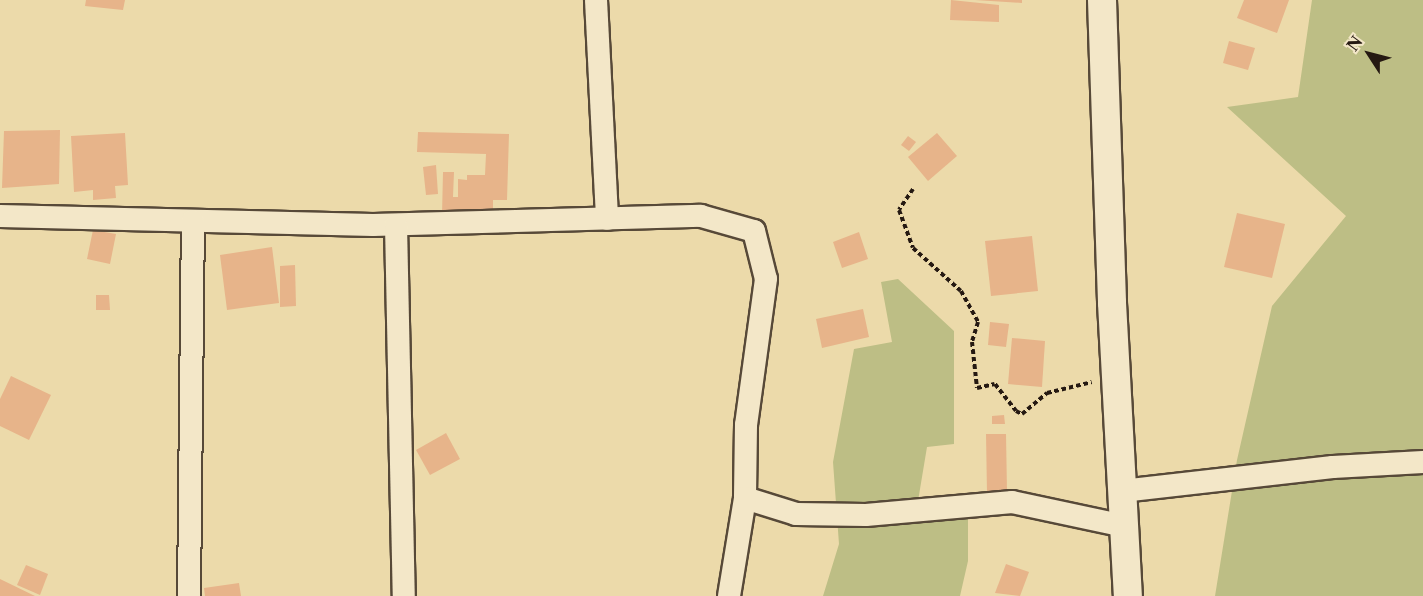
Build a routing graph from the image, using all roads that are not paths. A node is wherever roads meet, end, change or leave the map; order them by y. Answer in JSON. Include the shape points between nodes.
{"nodes":[{"id":1,"x":597,"y":0,"type":"edge"},
{"id":2,"x":1102,"y":0,"type":"edge"},
{"id":3,"x":0,"y":216,"type":"edge"},
{"id":4,"x":607,"y":219,"type":"junction"},
{"id":5,"x":193,"y":221,"type":"junction"},
{"id":6,"x":396,"y":225,"type":"junction"},
{"id":7,"x":1423,"y":462,"type":"edge"},
{"id":8,"x":1122,"y":491,"type":"junction"},
{"id":9,"x":745,"y":498,"type":"junction"},
{"id":10,"x":1124,"y":526,"type":"junction"},
{"id":11,"x":189,"y":596,"type":"edge"},
{"id":12,"x":404,"y":596,"type":"edge"},
{"id":13,"x":729,"y":596,"type":"edge"},
{"id":14,"x":1128,"y":596,"type":"edge"}],
"edges":[{"from":1,"to":4,"type":"street"},
{"from":2,"to":8,"type":"street"},
{"from":3,"to":5,"type":"street"},
{"from":4,"to":6,"type":"street"},
{"from":4,"to":9,"type":"street","via":[[701,216],[754,231],[766,279],[746,425]]},
{"from":5,"to":6,"type":"street"},
{"from":5,"to":11,"type":"street"},
{"from":6,"to":12,"type":"street"},
{"from":7,"to":8,"type":"street","via":[[1333,467]]},
{"from":8,"to":10,"type":"street"},
{"from":9,"to":10,"type":"street","via":[[796,514],[867,515],[1012,502]]},
{"from":9,"to":13,"type":"street"},
{"from":10,"to":14,"type":"street"}]}
